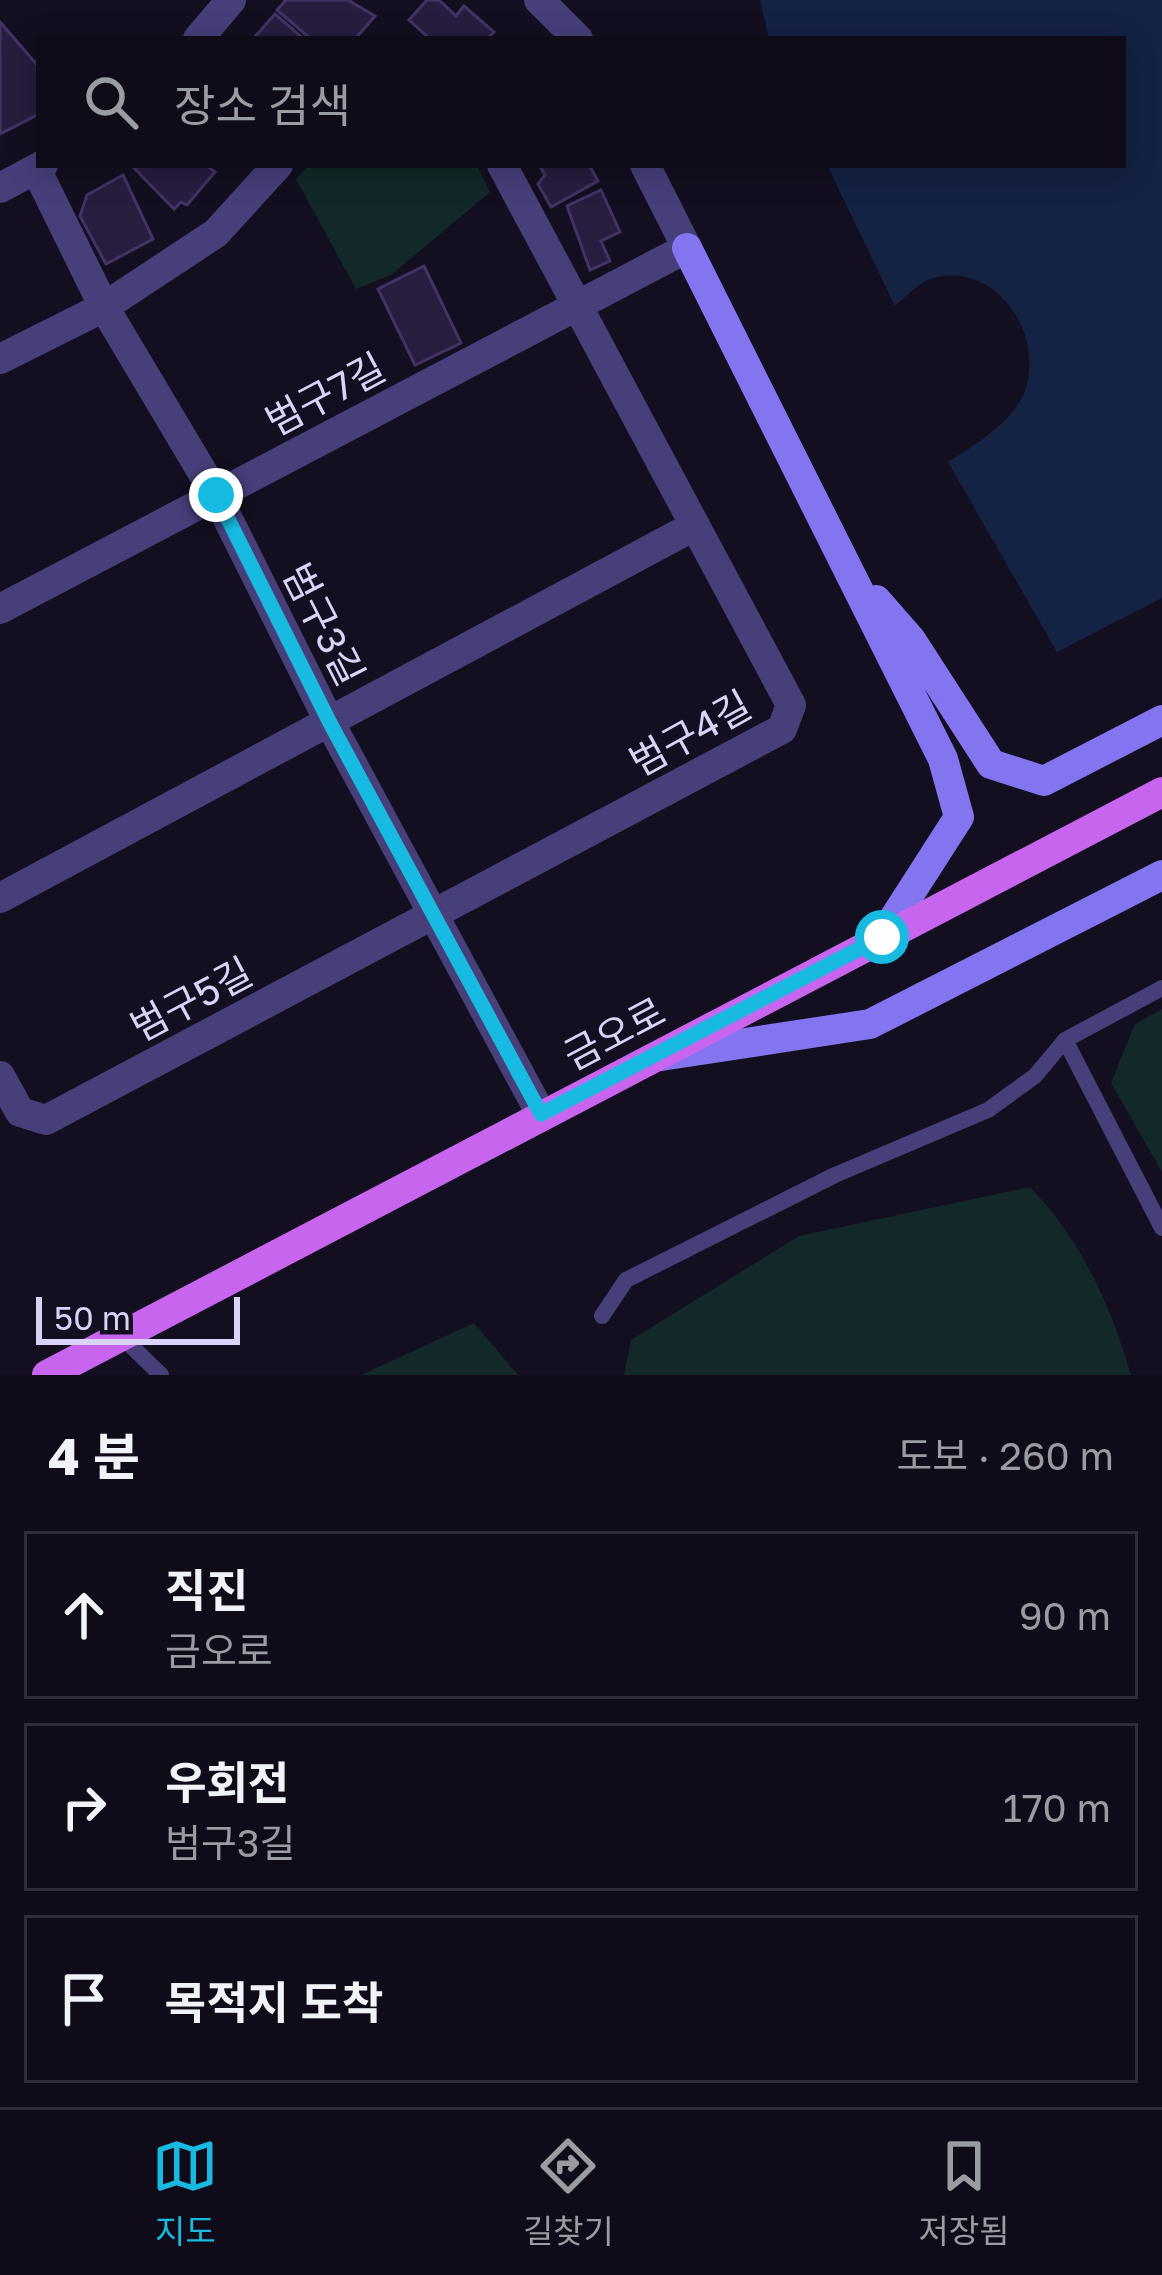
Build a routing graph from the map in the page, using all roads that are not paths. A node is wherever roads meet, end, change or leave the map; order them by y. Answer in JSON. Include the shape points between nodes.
{"nodes":[{"id":1,"x":231,"y":0,"type":"edge"},
{"id":2,"x":539,"y":0,"type":"edge"},
{"id":3,"x":201,"y":36,"type":"edge"},
{"id":4,"x":575,"y":36,"type":"edge"},
{"id":5,"x":38,"y":168,"type":"edge"},
{"id":6,"x":40,"y":168,"type":"edge"},
{"id":7,"x":275,"y":168,"type":"edge"},
{"id":8,"x":504,"y":168,"type":"edge"},
{"id":9,"x":646,"y":168,"type":"edge"},
{"id":10,"x":0,"y":188,"type":"edge"},
{"id":11,"x":686,"y":248,"type":"junction"},
{"id":12,"x":578,"y":304,"type":"junction"},
{"id":13,"x":104,"y":307,"type":"junction"},
{"id":14,"x":0,"y":359,"type":"edge"},
{"id":15,"x":216,"y":495,"type":"junction"},
{"id":16,"x":694,"y":526,"type":"junction"},
{"id":17,"x":845,"y":563,"type":"junction"},
{"id":18,"x":0,"y":609,"type":"edge"},
{"id":19,"x":1162,"y":720,"type":"edge"},
{"id":20,"x":330,"y":723,"type":"junction"},
{"id":21,"x":1162,"y":792,"type":"edge"},
{"id":22,"x":1162,"y":875,"type":"edge"},
{"id":23,"x":0,"y":898,"type":"edge"},
{"id":24,"x":434,"y":914,"type":"junction"},
{"id":25,"x":882,"y":937,"type":"junction"},
{"id":26,"x":1162,"y":988,"type":"edge"},
{"id":27,"x":1065,"y":1040,"type":"junction"},
{"id":28,"x":649,"y":1058,"type":"junction"},
{"id":29,"x":0,"y":1076,"type":"edge"},
{"id":30,"x":541,"y":1114,"type":"junction"},
{"id":31,"x":1162,"y":1228,"type":"edge"},
{"id":32,"x":602,"y":1316,"type":"dead end"},
{"id":33,"x":121,"y":1336,"type":"junction"},
{"id":34,"x":47,"y":1375,"type":"edge"},
{"id":35,"x":160,"y":1375,"type":"edge"}],
"edges":[{"from":1,"to":3,"type":"street"},
{"from":2,"to":4,"type":"street"},
{"from":5,"to":10,"type":"street"},
{"from":6,"to":13,"type":"street","name":"범구3길"},
{"from":7,"to":13,"type":"street","via":[[216,233]]},
{"from":8,"to":12,"type":"street","name":"범구4길"},
{"from":9,"to":11,"type":"street"},
{"from":11,"to":12,"type":"street","name":"범구7길"},
{"from":11,"to":17,"type":"street"},
{"from":12,"to":15,"type":"street","name":"범구7길"},
{"from":12,"to":16,"type":"street","name":"범구4길"},
{"from":13,"to":14,"type":"street"},
{"from":13,"to":15,"type":"street","name":"범구3길"},
{"from":15,"to":18,"type":"street","name":"범구7길"},
{"from":15,"to":20,"type":"street","name":"범구3길"},
{"from":16,"to":20,"type":"street"},
{"from":16,"to":24,"type":"street","name":"범구4길","via":[[791,705],[782,729]]},
{"from":17,"to":19,"type":"street","via":[[911,640],[991,764],[1044,782]]},
{"from":17,"to":25,"type":"street","via":[[943,759],[959,818]]},
{"from":20,"to":23,"type":"street"},
{"from":20,"to":24,"type":"street","name":"범구3길"},
{"from":21,"to":25,"type":"main road","name":"금오로"},
{"from":22,"to":28,"type":"street","via":[[870,1024]]},
{"from":24,"to":29,"type":"street","name":"범구5길","via":[[46,1120],[20,1112]]},
{"from":24,"to":30,"type":"street","name":"범구3길"},
{"from":25,"to":28,"type":"main road","name":"금오로"},
{"from":26,"to":27,"type":"lane"},
{"from":27,"to":31,"type":"lane"},
{"from":27,"to":32,"type":"lane","via":[[1035,1076],[988,1110],[626,1280]]},
{"from":28,"to":30,"type":"main road","name":"금오로"},
{"from":30,"to":33,"type":"main road","name":"금오로"},
{"from":33,"to":34,"type":"main road","name":"금오로"},
{"from":33,"to":35,"type":"lane"}]}
